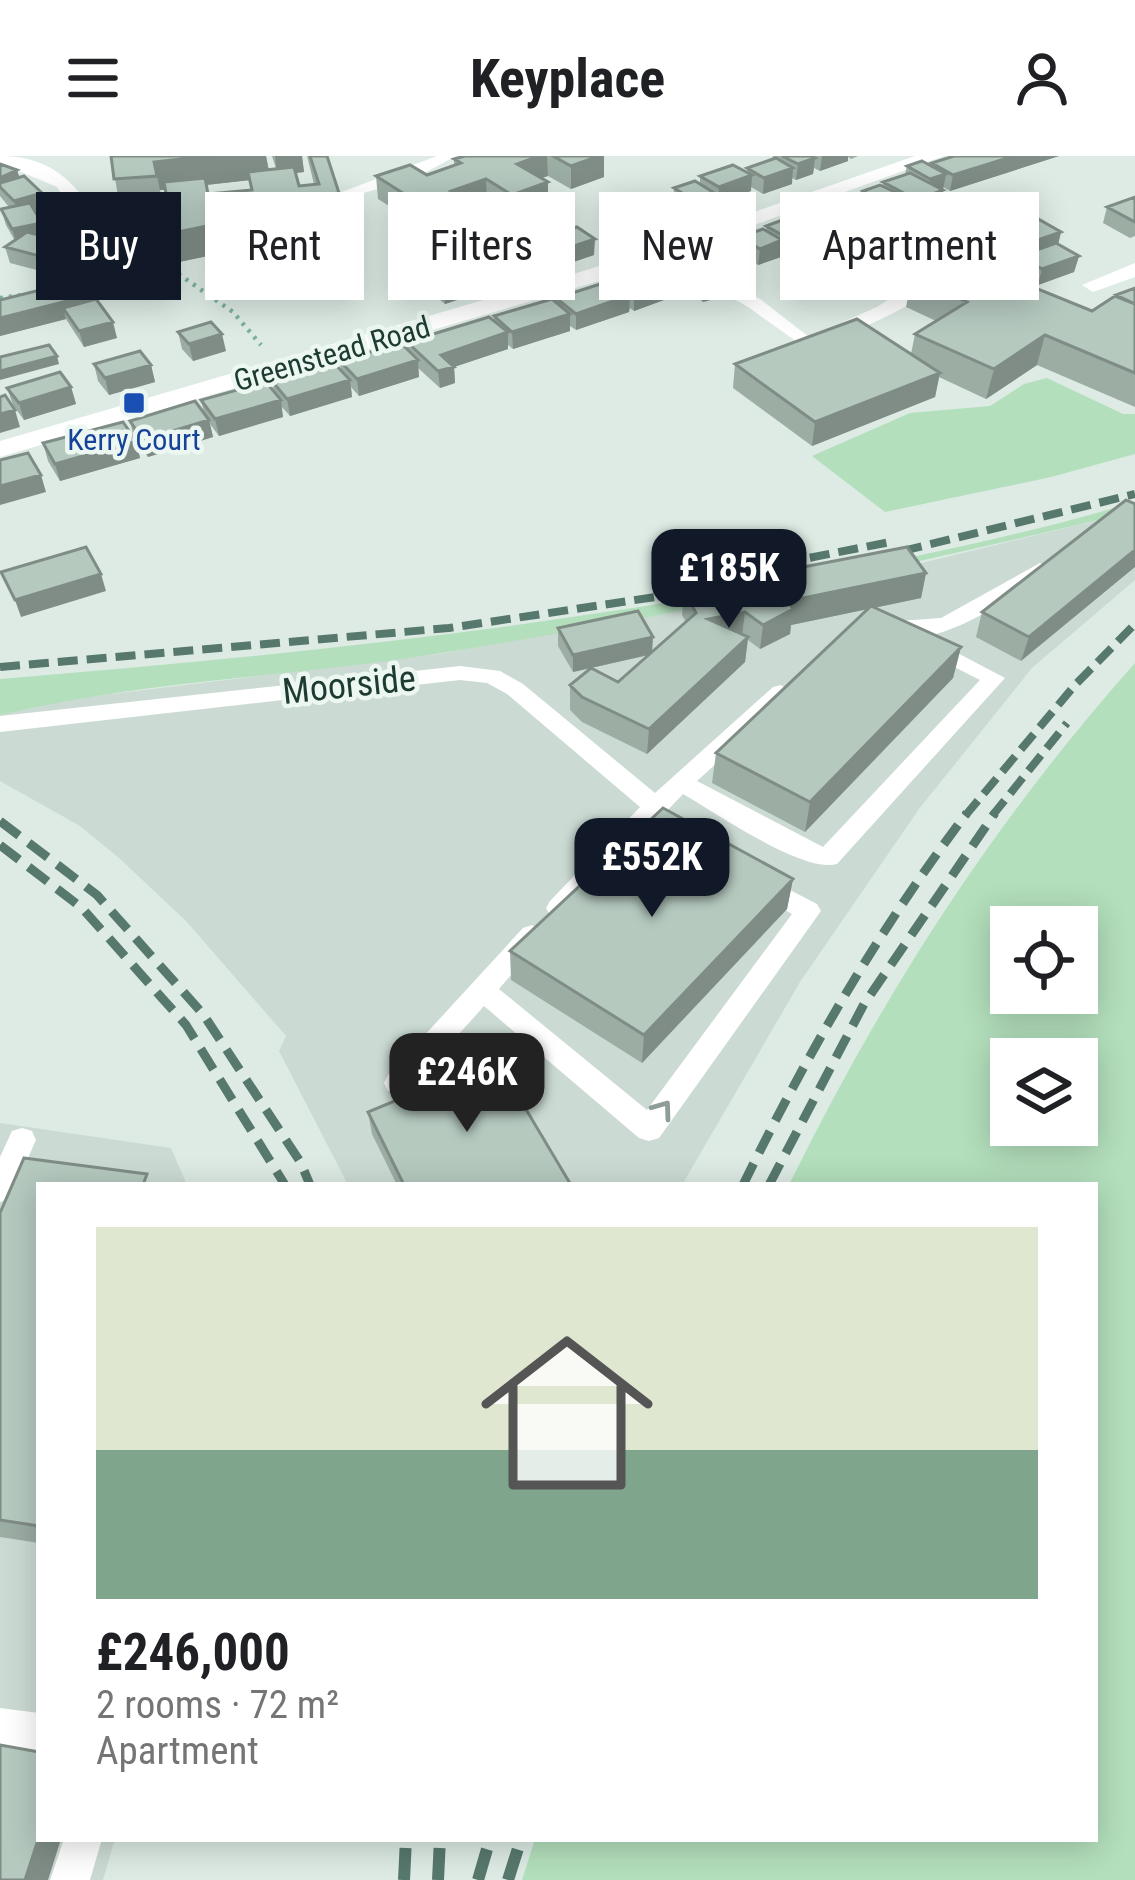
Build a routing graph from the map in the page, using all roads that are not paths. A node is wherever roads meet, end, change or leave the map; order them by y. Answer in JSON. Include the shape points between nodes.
{"nodes":[{"id":1,"x":2,"y":156,"type":"edge"},
{"id":2,"x":449,"y":156,"type":"edge"},
{"id":3,"x":934,"y":156,"type":"edge"},
{"id":4,"x":70,"y":192,"type":"edge"},
{"id":5,"x":350,"y":192,"type":"edge"},
{"id":6,"x":835,"y":192,"type":"edge"},
{"id":7,"x":1103,"y":251,"type":"dead end"},
{"id":8,"x":1135,"y":269,"type":"edge"},
{"id":9,"x":599,"y":272,"type":"edge"},
{"id":10,"x":1093,"y":285,"type":"dead end"},
{"id":11,"x":748,"y":300,"type":"edge"},
{"id":12,"x":898,"y":300,"type":"edge"},
{"id":13,"x":0,"y":449,"type":"edge"},
{"id":14,"x":1051,"y":560,"type":"edge"},
{"id":15,"x":859,"y":626,"type":"edge"},
{"id":16,"x":904,"y":632,"type":"junction"},
{"id":17,"x":797,"y":678,"type":"edge"},
{"id":18,"x":0,"y":724,"type":"edge"},
{"id":19,"x":681,"y":782,"type":"junction"},
{"id":20,"x":650,"y":811,"type":"junction"},
{"id":21,"x":673,"y":833,"type":"edge"},
{"id":22,"x":731,"y":866,"type":"edge"},
{"id":23,"x":481,"y":989,"type":"junction"},
{"id":24,"x":398,"y":1083,"type":"dead end"},
{"id":25,"x":22,"y":1140,"type":"dead end"},
{"id":26,"x":0,"y":1189,"type":"edge"},
{"id":27,"x":0,"y":1726,"type":"edge"},
{"id":28,"x":36,"y":1732,"type":"edge"},
{"id":29,"x":82,"y":1842,"type":"edge"},
{"id":30,"x":70,"y":1880,"type":"edge"}],
"edges":[{"from":1,"to":4,"type":"street"},
{"from":2,"to":5,"type":"lane"},
{"from":3,"to":6,"type":"street","name":"Greenstead Road"},
{"from":7,"to":8,"type":"street"},
{"from":8,"to":10,"type":"street"},
{"from":9,"to":13,"type":"street","name":"Greenstead Road"},
{"from":11,"to":12,"type":"lane","via":[[807,344]]},
{"from":14,"to":16,"type":"lane","via":[[976,615]]},
{"from":15,"to":16,"type":"lane"},
{"from":16,"to":19,"type":"lane","via":[[994,678],[828,858]]},
{"from":17,"to":19,"type":"lane"},
{"from":18,"to":20,"type":"lane","name":"Moorside","via":[[460,673],[492,676]]},
{"from":19,"to":20,"type":"lane"},
{"from":20,"to":21,"type":"lane","name":"Moorside"},
{"from":20,"to":23,"type":"lane"},
{"from":23,"to":22,"type":"lane","one_way":true,"via":[[649,1129],[808,911]]},
{"from":23,"to":24,"type":"lane"},
{"from":25,"to":26,"type":"lane"},
{"from":27,"to":28,"type":"lane"},
{"from":29,"to":30,"type":"lane"}]}
